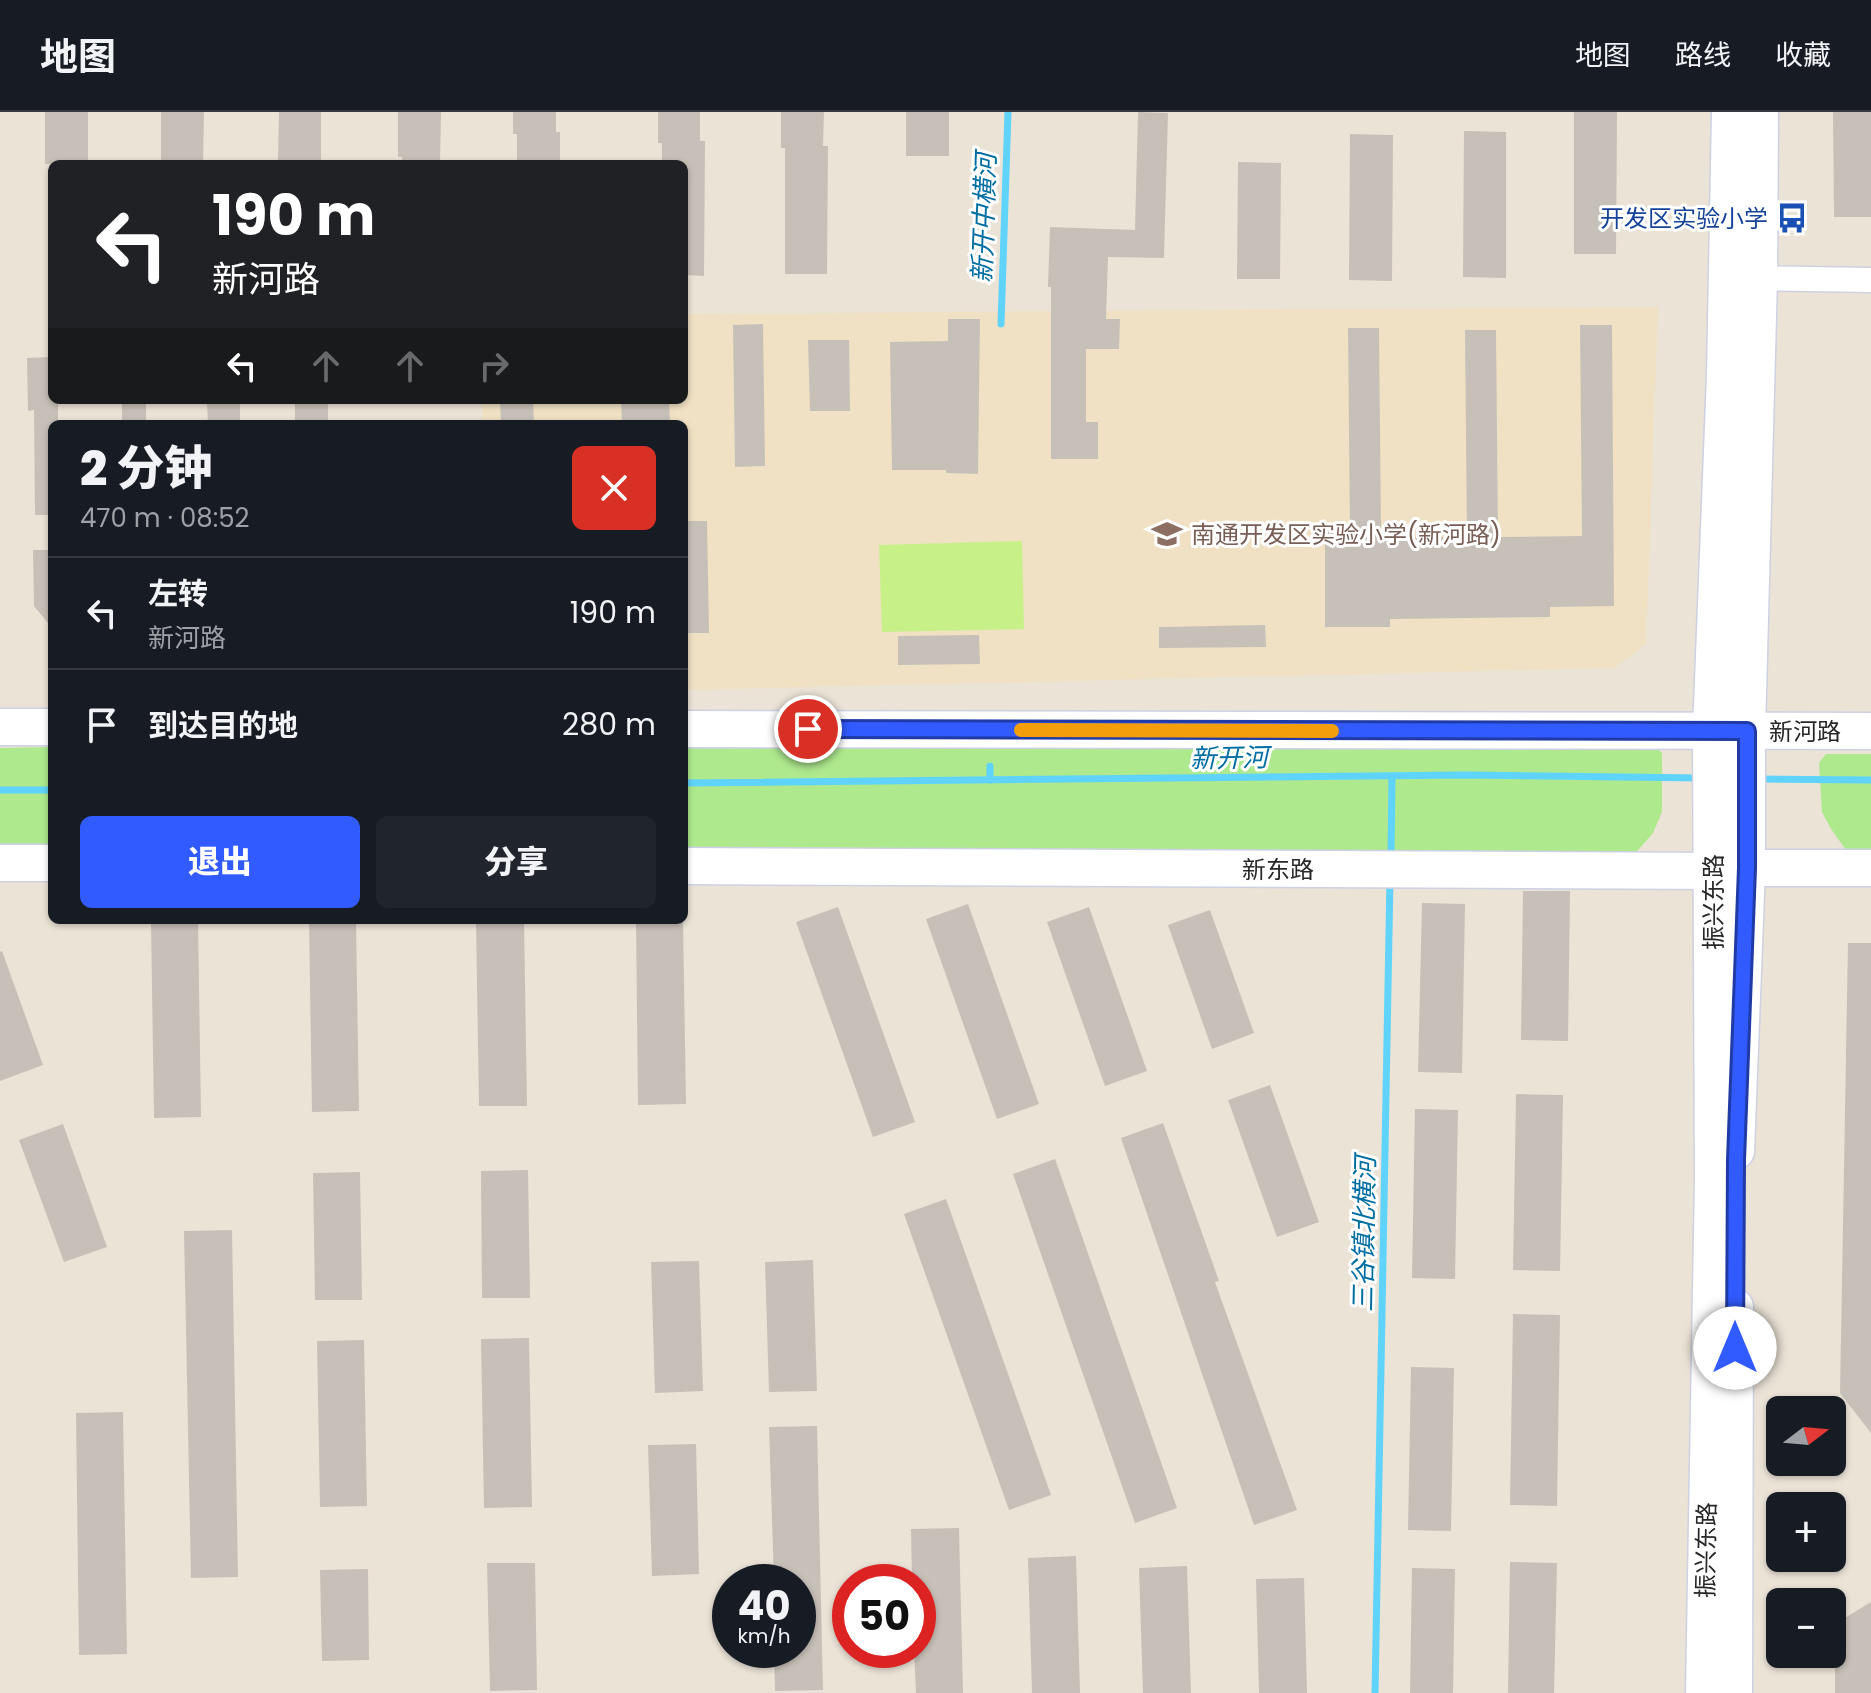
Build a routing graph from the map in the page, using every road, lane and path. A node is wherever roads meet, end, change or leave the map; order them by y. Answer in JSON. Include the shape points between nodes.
{"nodes":[{"id":1,"x":1730,"y":112,"type":"edge"},
{"id":2,"x":1760,"y":112,"type":"edge"},
{"id":3,"x":1743,"y":278,"type":"junction"},
{"id":4,"x":1871,"y":280,"type":"edge"},
{"id":5,"x":0,"y":727,"type":"edge"},
{"id":6,"x":48,"y":727,"type":"edge"},
{"id":7,"x":688,"y":729,"type":"edge"},
{"id":8,"x":1871,"y":731,"type":"edge"},
{"id":9,"x":1747,"y":744,"type":"junction"},
{"id":10,"x":1711,"y":764,"type":"junction"},
{"id":11,"x":0,"y":863,"type":"edge"},
{"id":12,"x":48,"y":863,"type":"edge"},
{"id":13,"x":688,"y":866,"type":"edge"},
{"id":14,"x":1871,"y":868,"type":"edge"},
{"id":15,"x":1730,"y":870,"type":"junction"},
{"id":16,"x":1704,"y":1693,"type":"edge"},
{"id":17,"x":1734,"y":1693,"type":"edge"}],
"edges":[{"from":1,"to":3,"type":"main road","name":"振兴东路"},
{"from":2,"to":3,"type":"main road","name":"振兴东路"},
{"from":3,"to":4,"type":"street"},
{"from":3,"to":9,"type":"main road","name":"振兴东路"},
{"from":3,"to":10,"type":"main road","name":"振兴东路"},
{"from":5,"to":6,"type":"main road"},
{"from":7,"to":10,"type":"main road","name":"新河路"},
{"from":8,"to":9,"type":"main road","name":"新河路"},
{"from":9,"to":10,"type":"main road","name":"新河路"},
{"from":9,"to":15,"type":"main road","name":"振兴东路","via":[[1747,799]]},
{"from":10,"to":15,"type":"main road","name":"振兴东路"},
{"from":11,"to":12,"type":"main road"},
{"from":13,"to":15,"type":"main road","name":"新东路"},
{"from":14,"to":15,"type":"main road","name":"新东路"},
{"from":15,"to":16,"type":"main road","name":"振兴东路","via":[[1713,1178]]},
{"from":15,"to":17,"type":"main road","name":"振兴东路","via":[[1736,1160]]}]}
